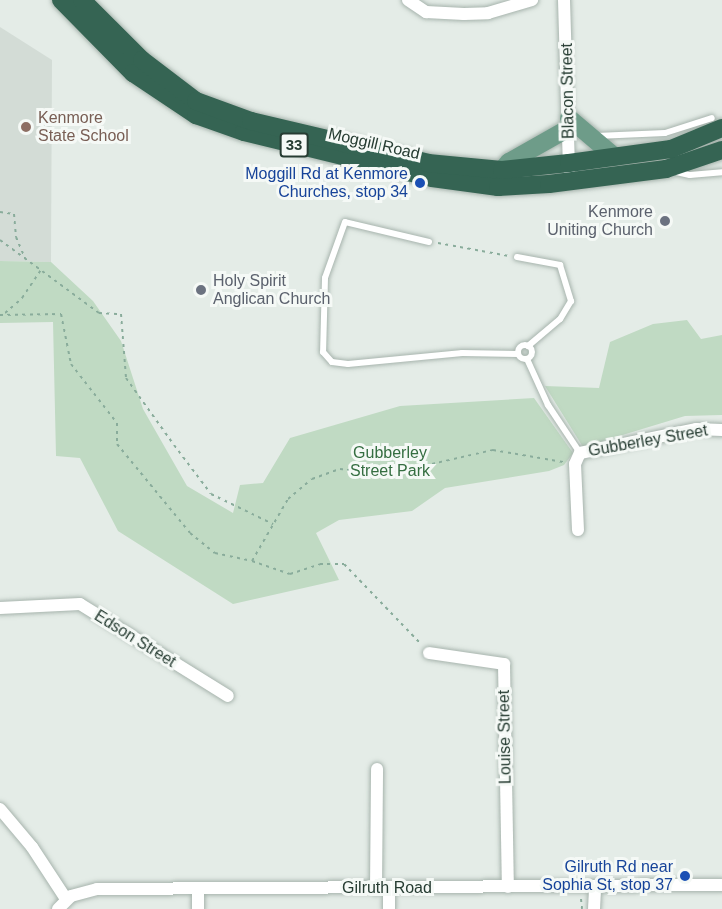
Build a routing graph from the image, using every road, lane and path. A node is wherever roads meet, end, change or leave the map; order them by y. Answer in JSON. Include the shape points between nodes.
{"nodes":[{"id":1,"x":61,"y":0,"type":"edge"},
{"id":2,"x":82,"y":0,"type":"edge"},
{"id":3,"x":408,"y":0,"type":"edge"},
{"id":4,"x":532,"y":0,"type":"edge"},
{"id":5,"x":564,"y":0,"type":"edge"},
{"id":6,"x":569,"y":123,"type":"junction"},
{"id":7,"x":717,"y":123,"type":"edge"},
{"id":8,"x":592,"y":136,"type":"junction"},
{"id":9,"x":722,"y":150,"type":"edge"},
{"id":10,"x":615,"y":157,"type":"junction"},
{"id":11,"x":569,"y":163,"type":"junction"},
{"id":12,"x":666,"y":169,"type":"junction"},
{"id":13,"x":502,"y":170,"type":"junction"},
{"id":14,"x":722,"y":172,"type":"edge"},
{"id":15,"x":569,"y":182,"type":"junction"},
{"id":16,"x":0,"y":212,"type":"edge"},
{"id":17,"x":0,"y":240,"type":"edge"},
{"id":18,"x":429,"y":242,"type":"joint"},
{"id":19,"x":517,"y":257,"type":"joint"},
{"id":20,"x":26,"y":259,"type":"junction"},
{"id":21,"x":41,"y":270,"type":"junction"},
{"id":22,"x":2,"y":314,"type":"edge"},
{"id":23,"x":528,"y":346,"type":"junction"},
{"id":24,"x":518,"y":354,"type":"junction"},
{"id":25,"x":527,"y":359,"type":"junction"},
{"id":26,"x":722,"y":430,"type":"edge"},
{"id":27,"x":577,"y":459,"type":"junction"},
{"id":28,"x":273,"y":524,"type":"junction"},
{"id":29,"x":578,"y":530,"type":"dead end"},
{"id":30,"x":252,"y":561,"type":"junction"},
{"id":31,"x":0,"y":608,"type":"edge"},
{"id":32,"x":429,"y":653,"type":"joint"},
{"id":33,"x":228,"y":696,"type":"dead end"},
{"id":34,"x":377,"y":769,"type":"dead end"},
{"id":35,"x":0,"y":809,"type":"edge"},
{"id":36,"x":722,"y":885,"type":"edge"},
{"id":37,"x":508,"y":887,"type":"junction"},
{"id":38,"x":595,"y":887,"type":"junction"},
{"id":39,"x":198,"y":888,"type":"junction"},
{"id":40,"x":382,"y":889,"type":"junction"},
{"id":41,"x":581,"y":899,"type":"dead end"},
{"id":42,"x":62,"y":904,"type":"edge"},
{"id":43,"x":198,"y":909,"type":"edge"},
{"id":44,"x":389,"y":909,"type":"edge"},
{"id":45,"x":582,"y":909,"type":"edge"},
{"id":46,"x":594,"y":909,"type":"edge"}],
"edges":[{"from":1,"to":15,"type":"highway","name":"Moggill Road","number":"33","via":[[147,85],[179,106],[226,127],[456,183],[498,187]]},
{"from":2,"to":13,"type":"highway","name":"Moggill Road","number":"33","via":[[160,76],[215,109],[428,163]]},
{"from":3,"to":4,"type":"street","via":[[426,12],[464,15],[488,13]]},
{"from":5,"to":6,"type":"street","name":"Blacon Street"},
{"from":6,"to":8,"type":"main road"},
{"from":6,"to":11,"type":"street","name":"Blacon Street"},
{"from":6,"to":13,"type":"main road"},
{"from":7,"to":8,"type":"lane","name":"Moggill Road","via":[[665,133]]},
{"from":7,"to":10,"type":"highway","name":"Moggill Road","number":"33","via":[[671,148]]},
{"from":8,"to":10,"type":"main road"},
{"from":9,"to":12,"type":"highway","name":"Moggill Road","number":"33"},
{"from":10,"to":11,"type":"highway","name":"Moggill Road","number":"33"},
{"from":11,"to":13,"type":"highway","name":"Moggill Road","number":"33"},
{"from":11,"to":15,"type":"street","name":"Blacon Street"},
{"from":12,"to":14,"type":"lane","via":[[684,175]]},
{"from":12,"to":15,"type":"highway","name":"Moggill Road","number":"33"},
{"from":16,"to":20,"type":"path","via":[[14,214],[16,237]]},
{"from":17,"to":20,"type":"path"},
{"from":18,"to":19,"type":"path"},
{"from":18,"to":24,"type":"lane","via":[[345,222],[325,278],[323,352],[332,362],[348,364],[462,353]]},
{"from":19,"to":23,"type":"lane","via":[[560,265],[571,301],[560,319]]},
{"from":20,"to":21,"type":"path"},
{"from":21,"to":22,"type":"path","via":[[22,298]]},
{"from":21,"to":28,"type":"path","via":[[99,313],[121,314],[126,378],[174,445],[211,494]]},
{"from":22,"to":30,"type":"path","via":[[61,314],[71,364],[117,423],[117,444],[190,534],[215,553]]},
{"from":23,"to":24,"type":"lane","via":[[520,347]]},
{"from":23,"to":25,"type":"lane","via":[[532,353]]},
{"from":24,"to":25,"type":"lane"},
{"from":25,"to":27,"type":"lane"},
{"from":26,"to":27,"type":"street","name":"Gubberley Street","via":[[696,429]]},
{"from":27,"to":28,"type":"path","via":[[493,450],[388,474],[340,469],[312,479],[288,499]]},
{"from":27,"to":29,"type":"street","name":"Gubberley Street"},
{"from":28,"to":30,"type":"path"},
{"from":30,"to":32,"type":"path","via":[[290,574],[320,564],[345,564]]},
{"from":31,"to":33,"type":"street","name":"Edson Street","via":[[80,604]]},
{"from":32,"to":37,"type":"street","name":"Louise Street","via":[[504,663]]},
{"from":34,"to":40,"type":"street"},
{"from":35,"to":42,"type":"street","via":[[32,847]]},
{"from":36,"to":38,"type":"street","name":"Gilruth Road"},
{"from":37,"to":38,"type":"street","name":"Gilruth Road"},
{"from":37,"to":40,"type":"street","name":"Gilruth Road"},
{"from":38,"to":46,"type":"street"},
{"from":39,"to":40,"type":"street","name":"Gilruth Road"},
{"from":39,"to":42,"type":"street","name":"Gilruth Road","via":[[89,890]]},
{"from":39,"to":43,"type":"street"},
{"from":40,"to":44,"type":"street"},
{"from":41,"to":45,"type":"path"}]}
